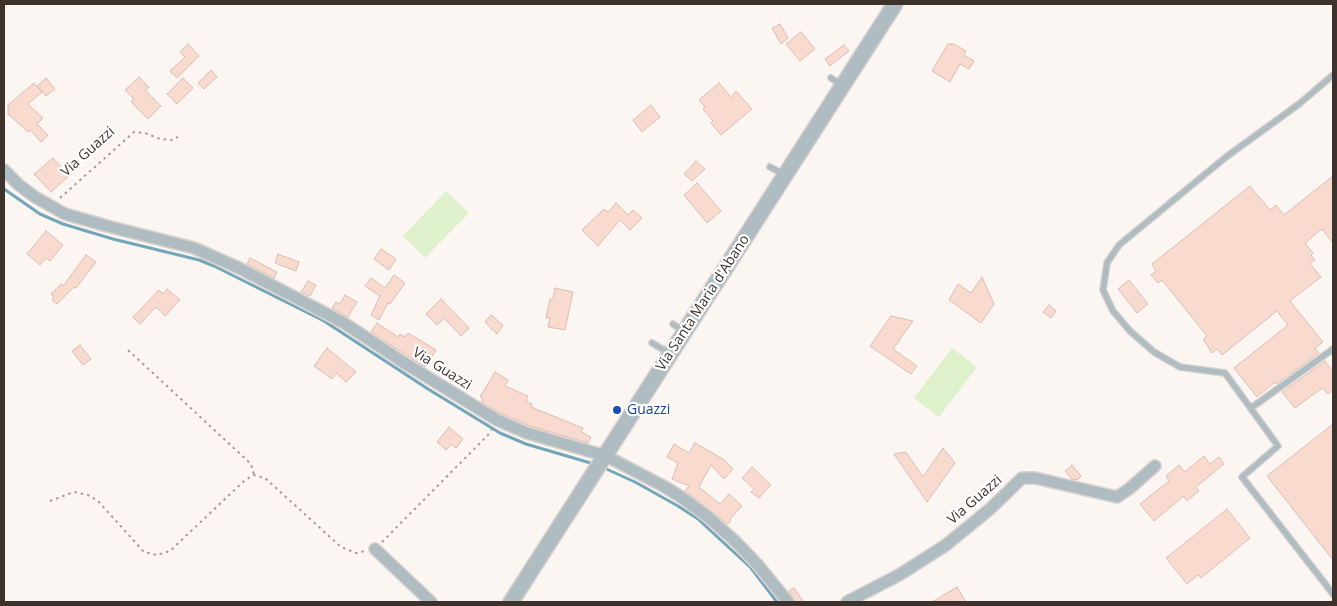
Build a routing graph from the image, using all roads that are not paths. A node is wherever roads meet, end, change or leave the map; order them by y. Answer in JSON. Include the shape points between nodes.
{"nodes":[{"id":1,"x":895,"y":4,"type":"edge"},
{"id":2,"x":1333,"y":75,"type":"edge"},
{"id":3,"x":770,"y":167,"type":"dead end"},
{"id":4,"x":4,"y":170,"type":"edge"},
{"id":5,"x":785,"y":175,"type":"junction"},
{"id":6,"x":652,"y":343,"type":"dead end"},
{"id":7,"x":1333,"y":349,"type":"edge"},
{"id":8,"x":671,"y":354,"type":"junction"},
{"id":9,"x":1251,"y":408,"type":"junction"},
{"id":10,"x":602,"y":463,"type":"junction"},
{"id":11,"x":1154,"y":466,"type":"dead end"},
{"id":12,"x":375,"y":549,"type":"road end"},
{"id":13,"x":1333,"y":594,"type":"edge"},
{"id":14,"x":431,"y":602,"type":"edge"},
{"id":15,"x":512,"y":602,"type":"edge"},
{"id":16,"x":788,"y":602,"type":"edge"},
{"id":17,"x":847,"y":602,"type":"edge"}],
"edges":[{"from":1,"to":5,"type":"street","name":"Via Santa Maria d'Abano","via":[[837,81]]},
{"from":2,"to":9,"type":"lane","via":[[1150,219],[1119,245],[1108,263],[1103,290],[1113,311],[1130,332],[1154,352],[1180,366],[1225,373]]},
{"from":3,"to":5,"type":"lane"},
{"from":4,"to":10,"type":"street","name":"Via Guazzi","via":[[19,185],[66,214],[194,248],[308,303],[496,420]]},
{"from":5,"to":8,"type":"street","name":"Via Santa Maria d'Abano","via":[[679,328]]},
{"from":6,"to":8,"type":"lane"},
{"from":7,"to":9,"type":"lane"},
{"from":8,"to":10,"type":"street","name":"Via Santa Maria d'Abano"},
{"from":9,"to":13,"type":"lane","via":[[1278,446],[1242,477]]},
{"from":10,"to":15,"type":"street","name":"Via Santa Maria d'Abano"},
{"from":10,"to":16,"type":"street","name":"Via Guazzi","via":[[681,497],[708,517],[757,564]]},
{"from":11,"to":17,"type":"street","name":"Via Guazzi","via":[[1117,496],[1022,478],[946,544],[899,575]]},
{"from":12,"to":14,"type":"street"}]}
